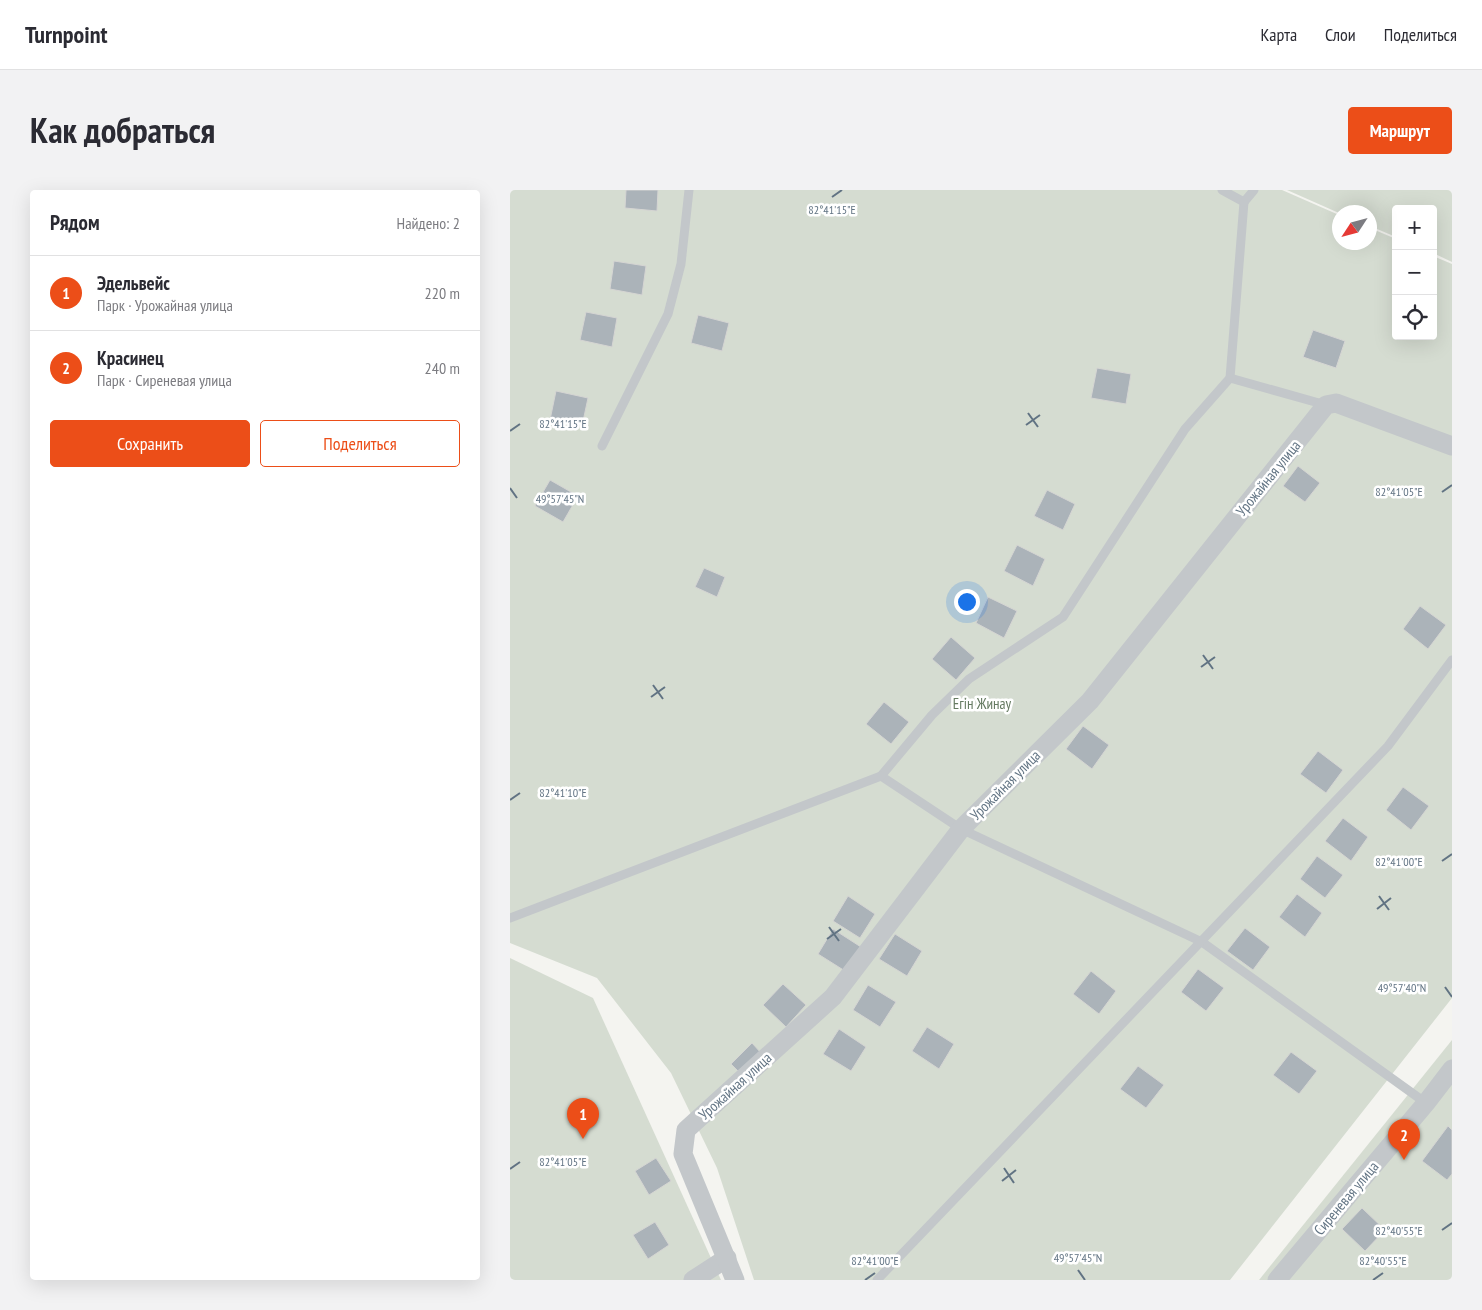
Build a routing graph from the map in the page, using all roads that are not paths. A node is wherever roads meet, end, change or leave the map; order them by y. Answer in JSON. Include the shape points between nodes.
{"nodes":[{"id":1,"x":689,"y":190,"type":"edge"},
{"id":2,"x":1222,"y":190,"type":"edge"},
{"id":3,"x":1254,"y":190,"type":"edge"},
{"id":4,"x":1244,"y":202,"type":"junction"},
{"id":5,"x":1230,"y":378,"type":"junction"},
{"id":6,"x":1326,"y":406,"type":"junction"},
{"id":7,"x":602,"y":446,"type":"dead end"},
{"id":8,"x":1452,"y":446,"type":"edge"},
{"id":9,"x":1452,"y":660,"type":"edge"},
{"id":10,"x":881,"y":776,"type":"junction"},
{"id":11,"x":961,"y":829,"type":"junction"},
{"id":12,"x":510,"y":918,"type":"edge"},
{"id":13,"x":1202,"y":942,"type":"junction"},
{"id":14,"x":1452,"y":1069,"type":"edge"},
{"id":15,"x":1426,"y":1103,"type":"junction"},
{"id":16,"x":727,"y":1258,"type":"junction"},
{"id":17,"x":693,"y":1280,"type":"edge"},
{"id":18,"x":735,"y":1280,"type":"edge"},
{"id":19,"x":878,"y":1280,"type":"edge"},
{"id":20,"x":1277,"y":1280,"type":"edge"}],
"edges":[{"from":1,"to":7,"type":"lane","via":[[682,264],[668,314]]},
{"from":2,"to":4,"type":"lane"},
{"from":3,"to":4,"type":"lane"},
{"from":4,"to":5,"type":"lane"},
{"from":5,"to":6,"type":"lane"},
{"from":5,"to":10,"type":"lane","via":[[1185,429],[1063,616],[969,679],[932,715]]},
{"from":6,"to":8,"type":"street","via":[[1336,403]]},
{"from":6,"to":11,"type":"street","name":"Урожайная улица","via":[[1090,701]]},
{"from":9,"to":13,"type":"lane","via":[[1388,746]]},
{"from":10,"to":11,"type":"lane"},
{"from":10,"to":12,"type":"lane"},
{"from":11,"to":13,"type":"lane"},
{"from":11,"to":16,"type":"street","name":"Урожайная улица","via":[[833,997],[686,1130],[683,1154]]},
{"from":13,"to":15,"type":"lane"},
{"from":13,"to":19,"type":"lane"},
{"from":14,"to":15,"type":"street","name":"Сиреневая улица"},
{"from":15,"to":20,"type":"street","name":"Сиреневая улица"},
{"from":16,"to":17,"type":"street"},
{"from":16,"to":18,"type":"street","name":"Урожайная улица"}]}
